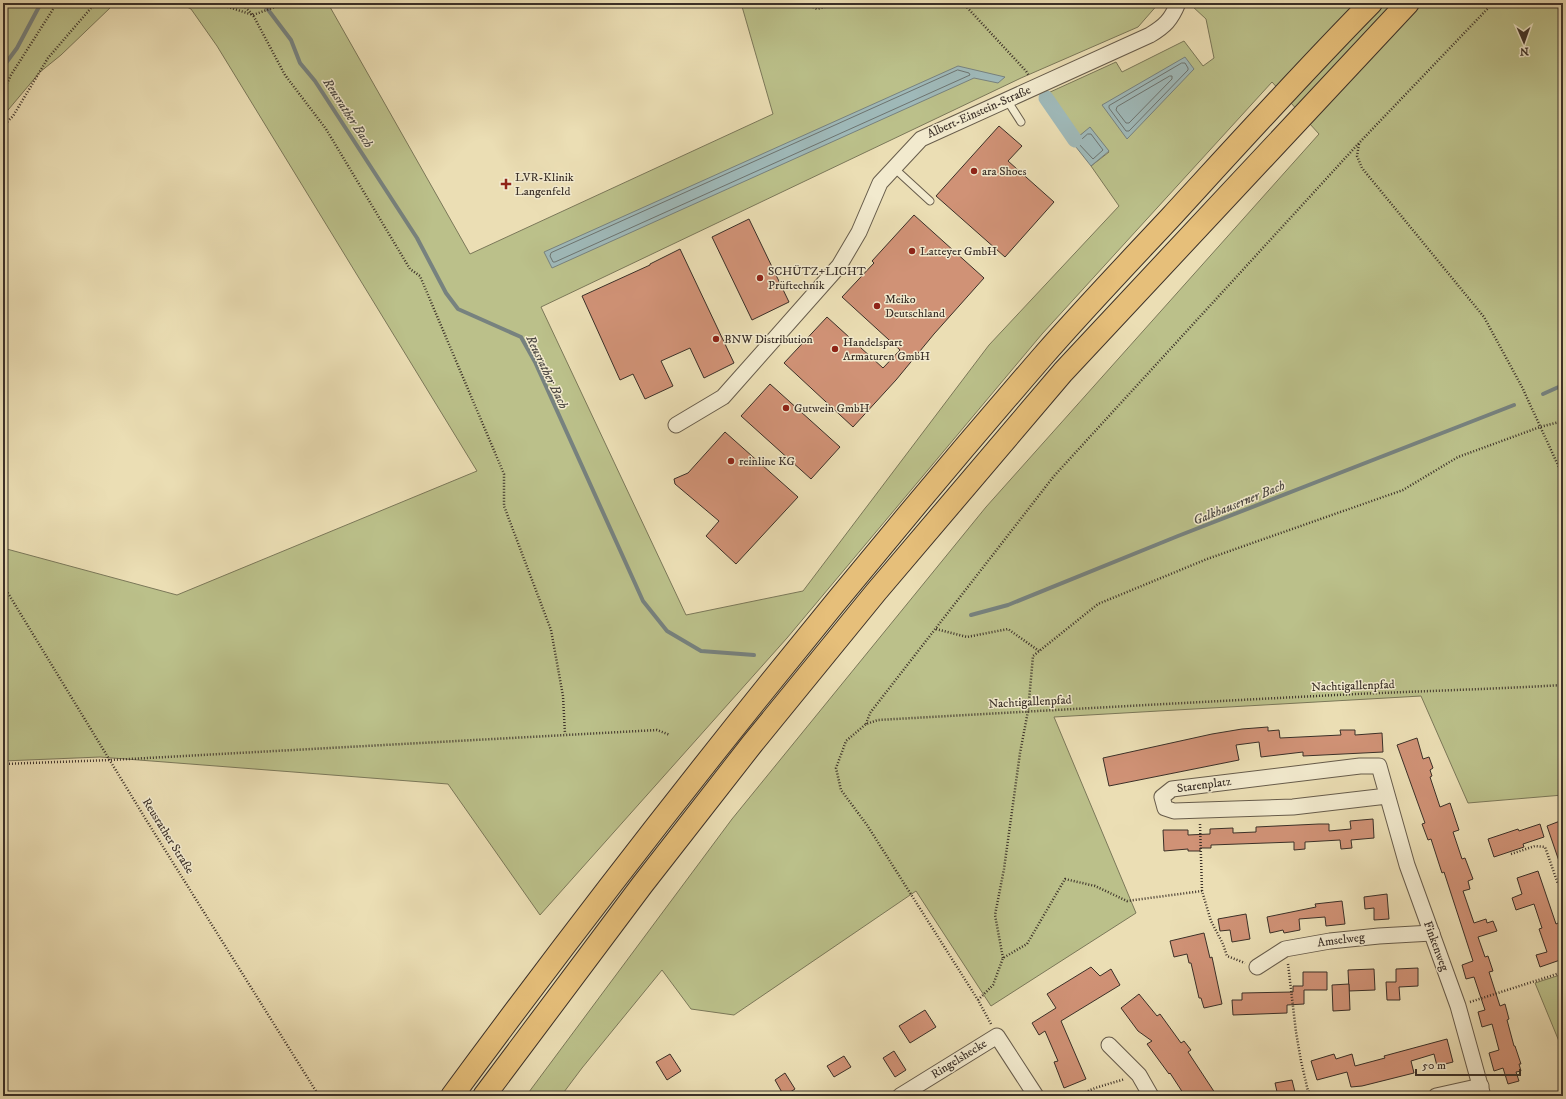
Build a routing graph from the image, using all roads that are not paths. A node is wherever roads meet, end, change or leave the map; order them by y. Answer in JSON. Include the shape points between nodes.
{"nodes":[{"id":1,"x":1178,"y":3,"type":"edge"},
{"id":2,"x":1371,"y":3,"type":"edge"},
{"id":3,"x":1408,"y":3,"type":"edge"},
{"id":4,"x":1007,"y":100,"type":"junction"},
{"id":5,"x":1022,"y":122,"type":"dead end"},
{"id":6,"x":894,"y":168,"type":"junction"},
{"id":7,"x":930,"y":201,"type":"dead end"},
{"id":8,"x":676,"y":425,"type":"dead end"},
{"id":9,"x":1387,"y":796,"type":"junction"},
{"id":10,"x":1432,"y":933,"type":"junction"},
{"id":11,"x":1257,"y":967,"type":"road end"},
{"id":12,"x":1109,"y":1045,"type":"dead end"},
{"id":13,"x":1482,"y":1091,"type":"edge"},
{"id":14,"x":452,"y":1096,"type":"edge"},
{"id":15,"x":484,"y":1096,"type":"edge"},
{"id":16,"x":900,"y":1096,"type":"edge"},
{"id":17,"x":1036,"y":1096,"type":"edge"},
{"id":18,"x":1151,"y":1096,"type":"edge"},
{"id":19,"x":1436,"y":1096,"type":"edge"}],
"edges":[{"from":1,"to":4,"type":"street","name":"Albert-Einstein-Straße","via":[[1164,26],[1150,35]]},
{"from":2,"to":14,"type":"highway","via":[[1314,61],[1045,353],[862,570],[734,726],[621,870]]},
{"from":3,"to":15,"type":"highway","via":[[1063,372],[876,592],[647,878]]},
{"from":4,"to":5,"type":"lane"},
{"from":4,"to":6,"type":"street","name":"Albert-Einstein-Straße","via":[[921,139]]},
{"from":6,"to":7,"type":"lane"},
{"from":6,"to":8,"type":"street","name":"Albert-Einstein-Straße","via":[[880,183],[859,232],[839,266],[723,397]]},
{"from":9,"to":9,"type":"street","name":"Starenplatz","via":[[1379,766],[1360,766],[1172,789],[1162,797],[1165,808],[1174,811],[1293,806]]},
{"from":9,"to":10,"type":"street","name":"Finkenweg","via":[[1407,865]]},
{"from":10,"to":11,"type":"street","name":"Amselweg","via":[[1330,941],[1285,949]]},
{"from":10,"to":13,"type":"street","name":"Finkenweg","via":[[1458,1006]]},
{"from":12,"to":18,"type":"street","via":[[1138,1075]]},
{"from":13,"to":19,"type":"street"},
{"from":16,"to":17,"type":"street","name":"Ringelshecke","via":[[997,1036]]}]}
